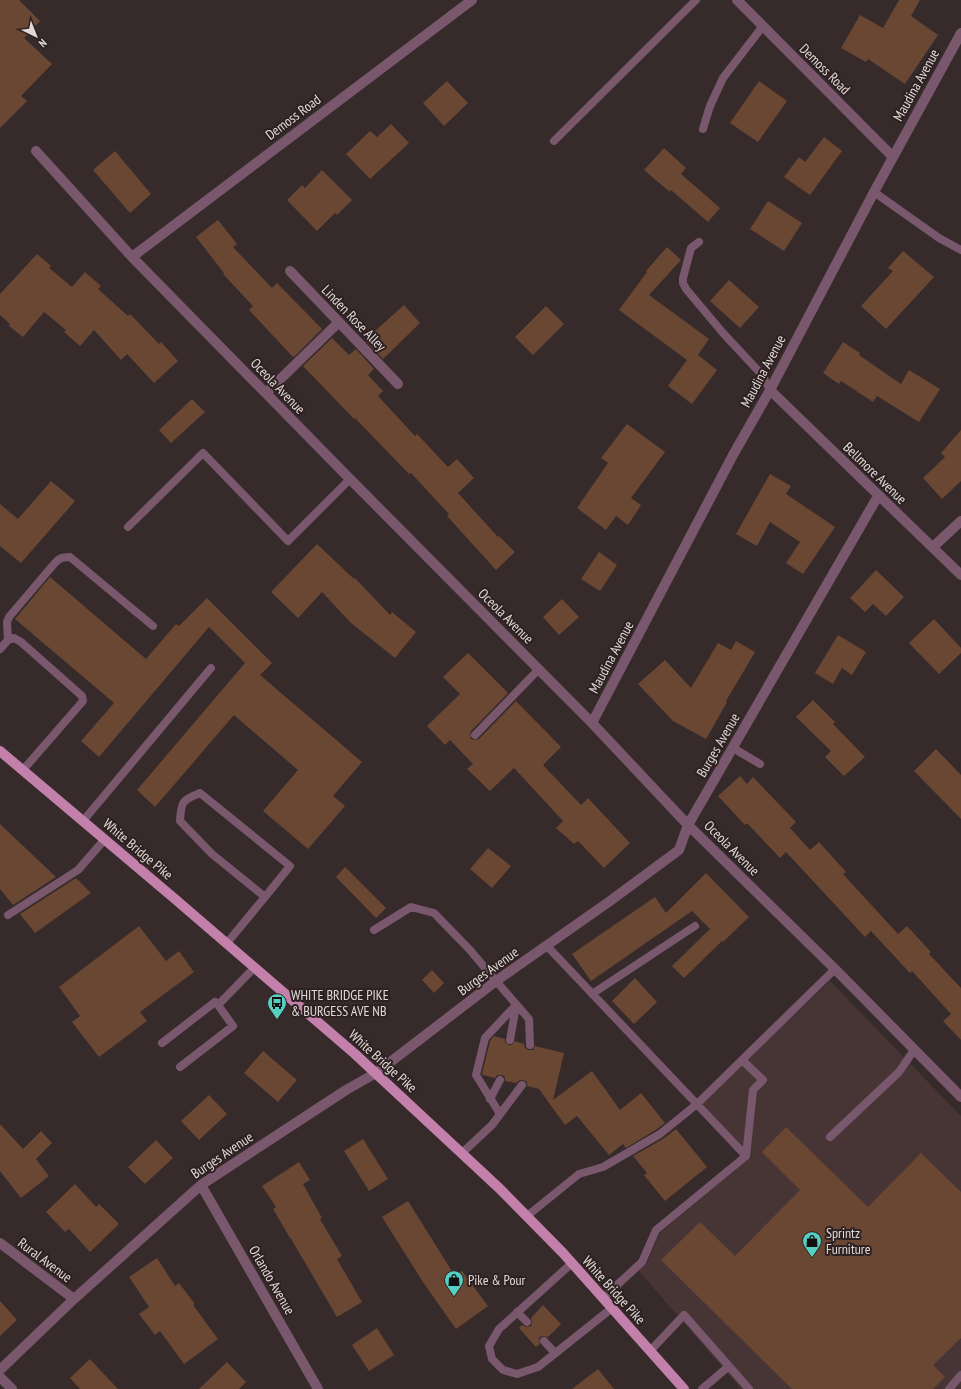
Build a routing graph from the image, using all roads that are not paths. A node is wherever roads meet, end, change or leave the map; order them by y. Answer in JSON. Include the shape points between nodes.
{"nodes":[{"id":1,"x":472,"y":0,"type":"edge"},
{"id":2,"x":696,"y":0,"type":"edge"},
{"id":3,"x":737,"y":0,"type":"edge"},
{"id":4,"x":763,"y":26,"type":"junction"},
{"id":5,"x":961,"y":33,"type":"edge"},
{"id":6,"x":702,"y":128,"type":"dead end"},
{"id":7,"x":554,"y":141,"type":"dead end"},
{"id":8,"x":36,"y":151,"type":"dead end"},
{"id":9,"x":893,"y":157,"type":"junction"},
{"id":10,"x":874,"y":192,"type":"junction"},
{"id":11,"x":699,"y":242,"type":"dead end"},
{"id":12,"x":961,"y":250,"type":"edge"},
{"id":13,"x":132,"y":257,"type":"junction"},
{"id":14,"x":290,"y":271,"type":"dead end"},
{"id":15,"x":339,"y":322,"type":"junction"},
{"id":16,"x":398,"y":384,"type":"dead end"},
{"id":17,"x":770,"y":390,"type":"junction"},
{"id":18,"x":266,"y":393,"type":"junction"},
{"id":19,"x":350,"y":479,"type":"junction"},
{"id":20,"x":878,"y":496,"type":"junction"},
{"id":21,"x":961,"y":521,"type":"edge"},
{"id":22,"x":128,"y":527,"type":"dead end"},
{"id":23,"x":933,"y":547,"type":"junction"},
{"id":24,"x":961,"y":575,"type":"edge"},
{"id":25,"x":153,"y":626,"type":"dead end"},
{"id":26,"x":8,"y":640,"type":"junction"},
{"id":27,"x":0,"y":649,"type":"edge"},
{"id":28,"x":211,"y":668,"type":"dead end"},
{"id":29,"x":539,"y":670,"type":"junction"},
{"id":30,"x":592,"y":723,"type":"junction"},
{"id":31,"x":476,"y":735,"type":"dead end"},
{"id":32,"x":733,"y":748,"type":"junction"},
{"id":33,"x":0,"y":751,"type":"edge"},
{"id":34,"x":760,"y":764,"type":"dead end"},
{"id":35,"x":23,"y":770,"type":"junction"},
{"id":36,"x":83,"y":821,"type":"junction"},
{"id":37,"x":688,"y":825,"type":"junction"},
{"id":38,"x":105,"y":839,"type":"junction"},
{"id":39,"x":266,"y":897,"type":"junction"},
{"id":40,"x":8,"y":915,"type":"dead end"},
{"id":41,"x":695,"y":926,"type":"dead end"},
{"id":42,"x":374,"y":930,"type":"dead end"},
{"id":43,"x":227,"y":943,"type":"junction"},
{"id":44,"x":547,"y":946,"type":"junction"},
{"id":45,"x":255,"y":967,"type":"junction"},
{"id":46,"x":835,"y":969,"type":"junction"},
{"id":47,"x":496,"y":981,"type":"junction"},
{"id":48,"x":592,"y":994,"type":"junction"},
{"id":49,"x":218,"y":1005,"type":"junction"},
{"id":50,"x":516,"y":1005,"type":"junction"},
{"id":51,"x":510,"y":1040,"type":"dead end"},
{"id":52,"x":162,"y":1043,"type":"dead end"},
{"id":53,"x":530,"y":1045,"type":"dead end"},
{"id":54,"x":914,"y":1050,"type":"junction"},
{"id":55,"x":742,"y":1060,"type":"junction"},
{"id":56,"x":180,"y":1067,"type":"dead end"},
{"id":57,"x":376,"y":1073,"type":"junction"},
{"id":58,"x":500,"y":1080,"type":"dead end"},
{"id":59,"x":522,"y":1085,"type":"dead end"},
{"id":60,"x":961,"y":1097,"type":"edge"},
{"id":61,"x":490,"y":1099,"type":"junction"},
{"id":62,"x":697,"y":1104,"type":"junction"},
{"id":63,"x":500,"y":1114,"type":"junction"},
{"id":64,"x":830,"y":1137,"type":"dead end"},
{"id":65,"x":462,"y":1153,"type":"junction"},
{"id":66,"x":746,"y":1156,"type":"junction"},
{"id":67,"x":202,"y":1184,"type":"junction"},
{"id":68,"x":527,"y":1216,"type":"junction"},
{"id":69,"x":0,"y":1243,"type":"edge"},
{"id":70,"x":572,"y":1263,"type":"junction"},
{"id":71,"x":603,"y":1298,"type":"junction"},
{"id":72,"x":74,"y":1299,"type":"junction"},
{"id":73,"x":612,"y":1308,"type":"junction"},
{"id":74,"x":517,"y":1312,"type":"junction"},
{"id":75,"x":527,"y":1322,"type":"dead end"},
{"id":76,"x":544,"y":1340,"type":"dead end"},
{"id":77,"x":650,"y":1351,"type":"junction"},
{"id":78,"x":555,"y":1353,"type":"junction"},
{"id":79,"x":729,"y":1366,"type":"junction"},
{"id":80,"x":0,"y":1370,"type":"edge"},
{"id":81,"x":961,"y":1375,"type":"edge"},
{"id":82,"x":0,"y":1377,"type":"edge"},
{"id":83,"x":12,"y":1389,"type":"edge"},
{"id":84,"x":318,"y":1389,"type":"edge"},
{"id":85,"x":684,"y":1389,"type":"edge"},
{"id":86,"x":702,"y":1389,"type":"edge"},
{"id":87,"x":749,"y":1389,"type":"edge"},
{"id":88,"x":949,"y":1389,"type":"edge"}],
"edges":[{"from":1,"to":13,"type":"street","name":"Demoss Road"},
{"from":2,"to":7,"type":"lane"},
{"from":3,"to":4,"type":"street","name":"Demoss Road"},
{"from":4,"to":6,"type":"lane","via":[[723,78]]},
{"from":4,"to":9,"type":"street","name":"Demoss Road"},
{"from":5,"to":9,"type":"street","name":"Maudina Avenue"},
{"from":8,"to":13,"type":"street","name":"Oceola Avenue"},
{"from":9,"to":10,"type":"street","name":"Maudina Avenue"},
{"from":10,"to":12,"type":"lane","via":[[939,238]]},
{"from":10,"to":17,"type":"street","name":"Maudina Avenue"},
{"from":11,"to":17,"type":"lane","via":[[692,248],[682,283],[763,376]]},
{"from":13,"to":18,"type":"street","name":"Oceola Avenue"},
{"from":14,"to":15,"type":"street","name":"Linden Rose Alley"},
{"from":15,"to":16,"type":"street","name":"Linden Rose Alley"},
{"from":15,"to":18,"type":"street"},
{"from":17,"to":20,"type":"street","name":"Bellmore Avenue"},
{"from":17,"to":30,"type":"street","name":"Maudina Avenue"},
{"from":18,"to":19,"type":"street","name":"Oceola Avenue"},
{"from":19,"to":22,"type":"lane","via":[[288,541],[203,453]]},
{"from":19,"to":29,"type":"street","name":"Oceola Avenue"},
{"from":20,"to":23,"type":"street","name":"Bellmore Avenue"},
{"from":20,"to":32,"type":"street","name":"Burges Avenue"},
{"from":21,"to":23,"type":"street"},
{"from":23,"to":24,"type":"street","name":"Bellmore Avenue"},
{"from":25,"to":26,"type":"lane","via":[[70,557],[65,557],[54,564],[9,617],[6,622]]},
{"from":26,"to":27,"type":"lane"},
{"from":26,"to":35,"type":"lane","via":[[14,638],[21,642],[82,696],[83,701]]},
{"from":28,"to":36,"type":"lane"},
{"from":29,"to":30,"type":"street","name":"Oceola Avenue"},
{"from":29,"to":31,"type":"lane"},
{"from":30,"to":37,"type":"street","name":"Oceola Avenue"},
{"from":32,"to":34,"type":"lane"},
{"from":32,"to":37,"type":"street","name":"Burges Avenue"},
{"from":33,"to":35,"type":"main road","name":"White Bridge Pike"},
{"from":35,"to":36,"type":"main road","name":"White Bridge Pike"},
{"from":36,"to":38,"type":"main road","name":"White Bridge Pike"},
{"from":37,"to":44,"type":"street","name":"Burges Avenue","via":[[679,850]]},
{"from":37,"to":46,"type":"street","name":"Oceola Avenue"},
{"from":38,"to":40,"type":"lane","via":[[78,870]]},
{"from":38,"to":43,"type":"main road","name":"White Bridge Pike"},
{"from":39,"to":39,"type":"lane","via":[[290,866],[200,793],[188,798],[181,806],[180,821],[212,854]]},
{"from":39,"to":43,"type":"lane"},
{"from":41,"to":48,"type":"lane"},
{"from":42,"to":47,"type":"lane","via":[[411,906],[434,913]]},
{"from":43,"to":45,"type":"main road","name":"White Bridge Pike"},
{"from":44,"to":47,"type":"street","name":"Burges Avenue"},
{"from":44,"to":48,"type":"lane"},
{"from":45,"to":49,"type":"lane"},
{"from":45,"to":57,"type":"main road","name":"White Bridge Pike"},
{"from":46,"to":54,"type":"street","name":"Oceola Avenue"},
{"from":46,"to":55,"type":"lane"},
{"from":47,"to":50,"type":"lane"},
{"from":47,"to":57,"type":"street","name":"Burges Avenue"},
{"from":48,"to":62,"type":"lane"},
{"from":49,"to":52,"type":"lane","via":[[215,1002]]},
{"from":49,"to":56,"type":"lane","via":[[233,1026]]},
{"from":50,"to":51,"type":"lane"},
{"from":50,"to":53,"type":"lane","via":[[529,1019]]},
{"from":50,"to":61,"type":"lane","via":[[485,1038],[476,1075]]},
{"from":54,"to":60,"type":"street","name":"Oceola Avenue"},
{"from":54,"to":64,"type":"lane","via":[[898,1072]]},
{"from":55,"to":62,"type":"lane"},
{"from":55,"to":66,"type":"lane","via":[[763,1080],[753,1090]]},
{"from":57,"to":65,"type":"main road","name":"White Bridge Pike"},
{"from":57,"to":67,"type":"street","name":"Burges Avenue"},
{"from":58,"to":61,"type":"lane"},
{"from":59,"to":63,"type":"lane"},
{"from":61,"to":63,"type":"lane"},
{"from":62,"to":66,"type":"lane"},
{"from":62,"to":68,"type":"lane","via":[[660,1134],[603,1167],[579,1174]]},
{"from":63,"to":65,"type":"lane"},
{"from":65,"to":68,"type":"main road","name":"White Bridge Pike"},
{"from":66,"to":71,"type":"lane","via":[[656,1230],[642,1262]]},
{"from":67,"to":72,"type":"street","name":"Burges Avenue"},
{"from":67,"to":84,"type":"street","name":"Orlando Avenue"},
{"from":68,"to":70,"type":"main road","name":"White Bridge Pike"},
{"from":69,"to":72,"type":"street","name":"Rural Avenue"},
{"from":70,"to":71,"type":"main road","name":"White Bridge Pike"},
{"from":70,"to":74,"type":"lane"},
{"from":71,"to":73,"type":"main road","name":"White Bridge Pike"},
{"from":72,"to":80,"type":"street","name":"Burges Avenue"},
{"from":73,"to":77,"type":"main road","name":"White Bridge Pike"},
{"from":73,"to":78,"type":"lane"},
{"from":74,"to":75,"type":"lane"},
{"from":74,"to":78,"type":"lane","via":[[499,1329],[488,1346],[492,1358],[503,1370],[517,1374],[538,1367]]},
{"from":76,"to":78,"type":"lane"},
{"from":77,"to":79,"type":"lane","via":[[684,1316]]},
{"from":77,"to":85,"type":"main road","name":"White Bridge Pike"},
{"from":79,"to":86,"type":"lane"},
{"from":79,"to":87,"type":"lane"},
{"from":81,"to":88,"type":"lane"},
{"from":82,"to":83,"type":"street"}]}
